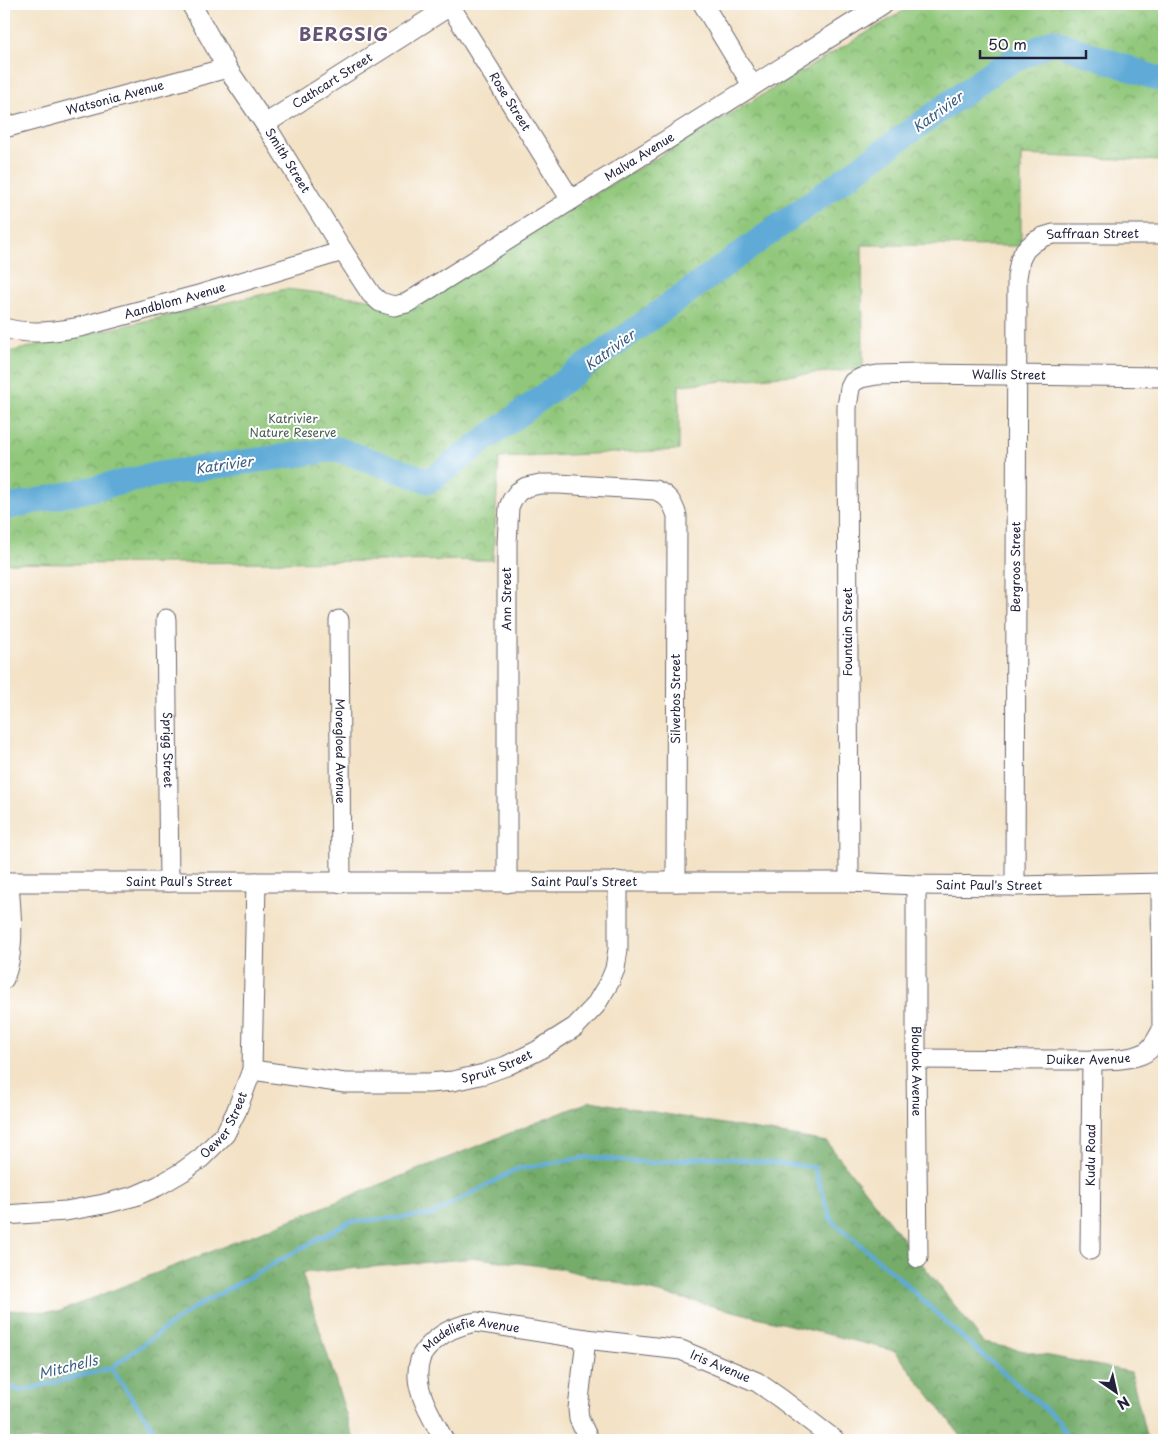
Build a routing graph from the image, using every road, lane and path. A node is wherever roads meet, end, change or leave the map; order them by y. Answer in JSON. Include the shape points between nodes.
{"nodes":[{"id":1,"x":191,"y":4,"type":"edge"},
{"id":2,"x":703,"y":4,"type":"edge"},
{"id":3,"x":883,"y":4,"type":"edge"},
{"id":4,"x":450,"y":5,"type":"edge"},
{"id":5,"x":227,"y":68,"type":"junction"},
{"id":6,"x":752,"y":85,"type":"junction"},
{"id":7,"x":265,"y":124,"type":"junction"},
{"id":8,"x":4,"y":128,"type":"edge"},
{"id":9,"x":571,"y":200,"type":"junction"},
{"id":10,"x":1164,"y":234,"type":"edge"},
{"id":11,"x":1025,"y":250,"type":"joint"},
{"id":12,"x":343,"y":251,"type":"junction"},
{"id":13,"x":394,"y":306,"type":"joint"},
{"id":14,"x":4,"y":328,"type":"edge"},
{"id":15,"x":1016,"y":374,"type":"junction"},
{"id":16,"x":1164,"y":376,"type":"edge"},
{"id":17,"x":853,"y":382,"type":"joint"},
{"id":18,"x":677,"y":516,"type":"joint"},
{"id":19,"x":166,"y":619,"type":"dead end"},
{"id":20,"x":339,"y":620,"type":"dead end"},
{"id":21,"x":6,"y":882,"type":"edge"},
{"id":22,"x":169,"y":882,"type":"junction"},
{"id":23,"x":256,"y":882,"type":"junction"},
{"id":24,"x":618,"y":882,"type":"junction"},
{"id":25,"x":676,"y":882,"type":"junction"},
{"id":26,"x":849,"y":882,"type":"junction"},
{"id":27,"x":341,"y":883,"type":"junction"},
{"id":28,"x":507,"y":883,"type":"junction"},
{"id":29,"x":1163,"y":883,"type":"edge"},
{"id":30,"x":916,"y":885,"type":"junction"},
{"id":31,"x":1015,"y":886,"type":"junction"},
{"id":32,"x":4,"y":979,"type":"edge"},
{"id":33,"x":1163,"y":1031,"type":"edge"},
{"id":34,"x":916,"y":1059,"type":"junction"},
{"id":35,"x":1092,"y":1060,"type":"junction"},
{"id":36,"x":252,"y":1070,"type":"junction"},
{"id":37,"x":4,"y":1215,"type":"edge"},
{"id":38,"x":1090,"y":1250,"type":"dead end"},
{"id":39,"x":918,"y":1258,"type":"dead end"},
{"id":40,"x":586,"y":1339,"type":"junction"},
{"id":41,"x":444,"y":1440,"type":"edge"},
{"id":42,"x":589,"y":1440,"type":"edge"},
{"id":43,"x":835,"y":1440,"type":"edge"}],
"edges":[{"from":1,"to":5,"type":"street","name":"Smith Street"},
{"from":2,"to":6,"type":"street"},
{"from":3,"to":6,"type":"street","name":"Malva Avenue"},
{"from":4,"to":7,"type":"street","name":"Cathcart Street"},
{"from":4,"to":9,"type":"street","name":"Rose Street"},
{"from":5,"to":7,"type":"street","name":"Smith Street"},
{"from":5,"to":8,"type":"street","name":"Watsonia Avenue"},
{"from":6,"to":9,"type":"street","name":"Malva Avenue"},
{"from":7,"to":12,"type":"street","name":"Smith Street"},
{"from":9,"to":13,"type":"street","name":"Malva Avenue","via":[[436,286],[407,303]]},
{"from":10,"to":11,"type":"street","name":"Saffraan Street","via":[[1053,234]]},
{"from":11,"to":15,"type":"street","name":"Bergroos Street","via":[[1017,276]]},
{"from":12,"to":13,"type":"street","name":"Smith Street","via":[[371,294],[380,302]]},
{"from":12,"to":14,"type":"street","name":"Aandblom Avenue","via":[[80,327],[39,332]]},
{"from":15,"to":16,"type":"street","name":"Wallis Street"},
{"from":15,"to":17,"type":"street","name":"Wallis Street","via":[[876,375]]},
{"from":15,"to":31,"type":"street","name":"Bergroos Street"},
{"from":17,"to":26,"type":"street","name":"Fountain Street","via":[[847,407]]},
{"from":18,"to":25,"type":"street","name":"Silverbos Street"},
{"from":18,"to":28,"type":"street","name":"Ann Street","via":[[669,499],[655,490],[540,484],[526,487],[512,500],[508,543]]},
{"from":19,"to":22,"type":"street","name":"Sprigg Street"},
{"from":20,"to":27,"type":"street","name":"Moregloed Avenue"},
{"from":21,"to":22,"type":"street","name":"Saint Paul's Street"},
{"from":21,"to":32,"type":"street","via":[[12,935]]},
{"from":22,"to":23,"type":"street","name":"Saint Paul's Street"},
{"from":23,"to":27,"type":"street","name":"Saint Paul's Street"},
{"from":23,"to":36,"type":"street","name":"Oewer Street"},
{"from":24,"to":25,"type":"street","name":"Saint Paul's Street"},
{"from":24,"to":28,"type":"street","name":"Saint Paul's Street"},
{"from":24,"to":36,"type":"street","name":"Spruit Street","via":[[618,949],[610,982],[595,1006],[575,1027],[537,1051],[484,1074],[429,1084],[345,1083]]},
{"from":25,"to":26,"type":"street","name":"Saint Paul's Street"},
{"from":26,"to":30,"type":"street","name":"Saint Paul's Street"},
{"from":27,"to":28,"type":"street","name":"Saint Paul's Street"},
{"from":29,"to":31,"type":"street","name":"Saint Paul's Street"},
{"from":29,"to":33,"type":"street","name":"Duiker Avenue"},
{"from":30,"to":31,"type":"street","name":"Saint Paul's Street"},
{"from":30,"to":34,"type":"street","name":"Bloubok Avenue"},
{"from":33,"to":35,"type":"street","name":"Duiker Avenue","via":[[1149,1051],[1142,1055]]},
{"from":34,"to":35,"type":"street","name":"Duiker Avenue"},
{"from":34,"to":39,"type":"street","name":"Bloubok Avenue"},
{"from":35,"to":38,"type":"street","name":"Kudu Road"},
{"from":36,"to":37,"type":"street","name":"Oewer Street","via":[[225,1134],[182,1172],[134,1196],[66,1211]]},
{"from":40,"to":41,"type":"street","name":"Madeliefie Avenue","via":[[483,1322],[463,1325],[444,1334],[425,1350],[418,1371],[422,1395]]},
{"from":40,"to":42,"type":"street","via":[[578,1409]]},
{"from":40,"to":43,"type":"street","name":"Iris Avenue","via":[[681,1350],[757,1382]]}]}
